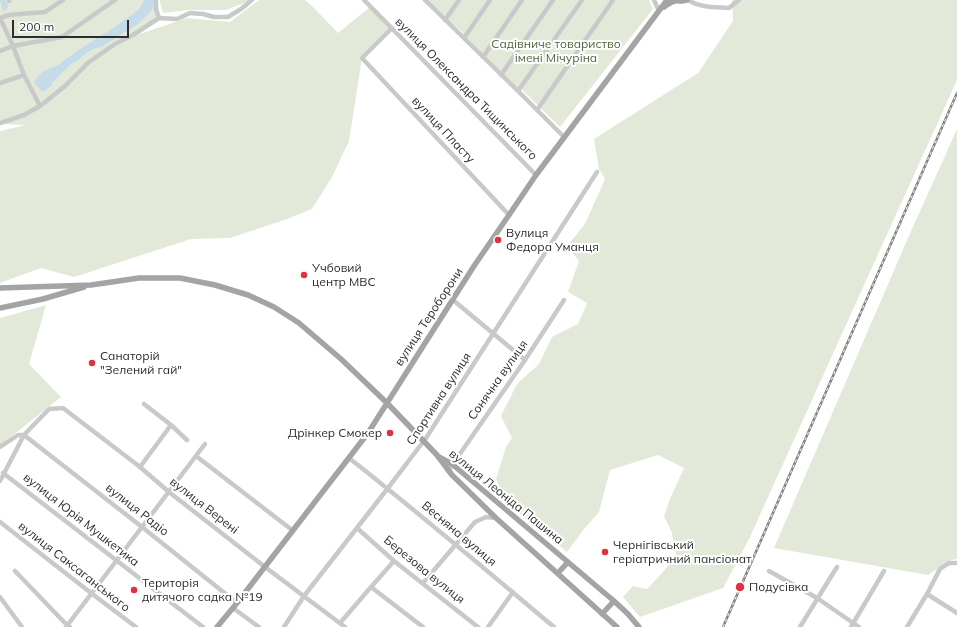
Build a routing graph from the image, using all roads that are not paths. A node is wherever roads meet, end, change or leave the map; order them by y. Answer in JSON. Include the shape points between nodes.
{"nodes":[{"id":1,"x":63,"y":0,"type":"edge"},
{"id":2,"x":115,"y":0,"type":"edge"},
{"id":3,"x":156,"y":0,"type":"edge"},
{"id":4,"x":251,"y":0,"type":"edge"},
{"id":5,"x":364,"y":0,"type":"edge"},
{"id":6,"x":459,"y":0,"type":"edge"},
{"id":7,"x":490,"y":0,"type":"edge"},
{"id":8,"x":522,"y":0,"type":"edge"},
{"id":9,"x":553,"y":0,"type":"edge"},
{"id":10,"x":582,"y":0,"type":"edge"},
{"id":11,"x":613,"y":0,"type":"edge"},
{"id":12,"x":654,"y":0,"type":"edge"},
{"id":13,"x":667,"y":0,"type":"edge"},
{"id":14,"x":679,"y":0,"type":"edge"},
{"id":15,"x":688,"y":0,"type":"edge"},
{"id":16,"x":739,"y":0,"type":"edge"},
{"id":17,"x":427,"y":1,"type":"edge"},
{"id":18,"x":657,"y":13,"type":"junction"},
{"id":19,"x":159,"y":18,"type":"junction"},
{"id":20,"x":445,"y":20,"type":"junction"},
{"id":21,"x":392,"y":28,"type":"junction"},
{"id":22,"x":464,"y":38,"type":"junction"},
{"id":23,"x":13,"y":46,"type":"junction"},
{"id":24,"x":0,"y":51,"type":"edge"},
{"id":25,"x":483,"y":57,"type":"junction"},
{"id":26,"x":24,"y":75,"type":"junction"},
{"id":27,"x":501,"y":75,"type":"junction"},
{"id":28,"x":0,"y":83,"type":"edge"},
{"id":29,"x":518,"y":91,"type":"junction"},
{"id":30,"x":40,"y":106,"type":"junction"},
{"id":31,"x":537,"y":110,"type":"junction"},
{"id":32,"x":0,"y":123,"type":"edge"},
{"id":33,"x":564,"y":137,"type":"junction"},
{"id":34,"x":597,"y":172,"type":"dead end"},
{"id":35,"x":536,"y":175,"type":"junction"},
{"id":36,"x":509,"y":215,"type":"junction"},
{"id":37,"x":92,"y":285,"type":"junction"},
{"id":38,"x":0,"y":288,"type":"edge"},
{"id":39,"x":453,"y":300,"type":"junction"},
{"id":40,"x":564,"y":300,"type":"dead end"},
{"id":41,"x":0,"y":308,"type":"edge"},
{"id":42,"x":493,"y":333,"type":"junction"},
{"id":43,"x":526,"y":360,"type":"junction"},
{"id":44,"x":387,"y":403,"type":"junction"},
{"id":45,"x":144,"y":404,"type":"dead end"},
{"id":46,"x":171,"y":425,"type":"junction"},
{"id":47,"x":24,"y":435,"type":"junction"},
{"id":48,"x":187,"y":440,"type":"dead end"},
{"id":49,"x":423,"y":442,"type":"junction"},
{"id":50,"x":205,"y":444,"type":"dead end"},
{"id":51,"x":0,"y":448,"type":"edge"},
{"id":52,"x":437,"y":455,"type":"junction"},
{"id":53,"x":196,"y":456,"type":"junction"},
{"id":54,"x":349,"y":458,"type":"junction"},
{"id":55,"x":452,"y":464,"type":"junction"},
{"id":56,"x":140,"y":467,"type":"junction"},
{"id":57,"x":448,"y":471,"type":"junction"},
{"id":58,"x":4,"y":473,"type":"junction"},
{"id":59,"x":0,"y":480,"type":"edge"},
{"id":60,"x":388,"y":488,"type":"junction"},
{"id":61,"x":169,"y":492,"type":"junction"},
{"id":62,"x":496,"y":518,"type":"junction"},
{"id":63,"x":0,"y":522,"type":"edge"},
{"id":64,"x":142,"y":527,"type":"junction"},
{"id":65,"x":357,"y":528,"type":"junction"},
{"id":66,"x":292,"y":530,"type":"junction"},
{"id":67,"x":456,"y":544,"type":"junction"},
{"id":68,"x":116,"y":560,"type":"junction"},
{"id":69,"x":394,"y":561,"type":"junction"},
{"id":70,"x":568,"y":562,"type":"junction"},
{"id":71,"x":957,"y":563,"type":"edge"},
{"id":72,"x":265,"y":566,"type":"junction"},
{"id":73,"x":837,"y":567,"type":"dead end"},
{"id":74,"x":14,"y":571,"type":"dead end"},
{"id":75,"x":769,"y":571,"type":"dead end"},
{"id":76,"x":884,"y":571,"type":"dead end"},
{"id":77,"x":558,"y":573,"type":"junction"},
{"id":78,"x":423,"y":583,"type":"junction"},
{"id":79,"x":371,"y":587,"type":"junction"},
{"id":80,"x":513,"y":592,"type":"junction"},
{"id":81,"x":91,"y":593,"type":"junction"},
{"id":82,"x":927,"y":594,"type":"junction"},
{"id":83,"x":304,"y":596,"type":"junction"},
{"id":84,"x":0,"y":597,"type":"edge"},
{"id":85,"x":817,"y":598,"type":"junction"},
{"id":86,"x":614,"y":601,"type":"junction"},
{"id":87,"x":235,"y":605,"type":"junction"},
{"id":88,"x":957,"y":613,"type":"edge"},
{"id":89,"x":602,"y":614,"type":"junction"},
{"id":90,"x":340,"y":623,"type":"junction"},
{"id":91,"x":852,"y":625,"type":"edge"},
{"id":92,"x":68,"y":626,"type":"edge"},
{"id":93,"x":22,"y":627,"type":"edge"},
{"id":94,"x":136,"y":627,"type":"edge"},
{"id":95,"x":203,"y":627,"type":"edge"},
{"id":96,"x":217,"y":627,"type":"edge"},
{"id":97,"x":259,"y":627,"type":"edge"},
{"id":98,"x":284,"y":627,"type":"edge"},
{"id":99,"x":345,"y":627,"type":"edge"},
{"id":100,"x":422,"y":627,"type":"edge"},
{"id":101,"x":478,"y":627,"type":"edge"},
{"id":102,"x":488,"y":627,"type":"edge"},
{"id":103,"x":552,"y":627,"type":"edge"},
{"id":104,"x":617,"y":627,"type":"edge"},
{"id":105,"x":640,"y":627,"type":"edge"},
{"id":106,"x":800,"y":627,"type":"edge"},
{"id":107,"x":859,"y":627,"type":"edge"},
{"id":108,"x":907,"y":627,"type":"edge"}],
"edges":[{"from":1,"to":23,"type":"street","via":[[45,12],[9,14],[0,18]]},
{"from":2,"to":23,"type":"street","via":[[62,37]]},
{"from":3,"to":19,"type":"street"},
{"from":4,"to":19,"type":"street","via":[[228,17],[190,13],[177,19]]},
{"from":5,"to":21,"type":"street","name":"вулиця Олександра Тищинського"},
{"from":6,"to":20,"type":"street"},
{"from":7,"to":22,"type":"street"},
{"from":8,"to":25,"type":"street"},
{"from":9,"to":27,"type":"street"},
{"from":10,"to":29,"type":"street"},
{"from":11,"to":31,"type":"street"},
{"from":12,"to":18,"type":"street"},
{"from":13,"to":18,"type":"main road","name":"вулиця Тероборони"},
{"from":14,"to":15,"type":"main road"},
{"from":14,"to":18,"type":"main road","via":[[670,2]]},
{"from":15,"to":16,"type":"street","via":[[694,4],[725,8],[730,8]]},
{"from":17,"to":20,"type":"street"},
{"from":18,"to":33,"type":"main road","name":"вулиця Тероборони"},
{"from":19,"to":30,"type":"street","via":[[89,62]]},
{"from":20,"to":22,"type":"street"},
{"from":21,"to":35,"type":"street","name":"вулиця Олександра Тищинського"},
{"from":21,"to":36,"type":"street","name":"вулиця Пласту","via":[[362,58]]},
{"from":22,"to":25,"type":"street"},
{"from":23,"to":24,"type":"street"},
{"from":23,"to":26,"type":"street"},
{"from":25,"to":27,"type":"street"},
{"from":26,"to":28,"type":"street"},
{"from":26,"to":30,"type":"street"},
{"from":27,"to":29,"type":"street"},
{"from":29,"to":31,"type":"street"},
{"from":30,"to":32,"type":"street","via":[[24,115]]},
{"from":31,"to":33,"type":"street"},
{"from":33,"to":35,"type":"main road","name":"вулиця Тероборони"},
{"from":34,"to":42,"type":"street","name":"Спортивна вулиця"},
{"from":35,"to":36,"type":"main road","name":"вулиця Тероборони"},
{"from":36,"to":39,"type":"main road","name":"вулиця Тероборони"},
{"from":37,"to":38,"type":"main road"},
{"from":37,"to":41,"type":"main road"},
{"from":37,"to":44,"type":"main road","via":[[139,278],[180,278],[248,295],[274,306],[299,323],[342,359]]},
{"from":39,"to":42,"type":"street"},
{"from":39,"to":44,"type":"main road","name":"вулиця Тероборони"},
{"from":40,"to":43,"type":"street","name":"Сонячна вулиця"},
{"from":42,"to":43,"type":"street"},
{"from":42,"to":49,"type":"street","name":"Спортивна вулиця"},
{"from":43,"to":55,"type":"street","name":"Сонячна вулиця"},
{"from":44,"to":49,"type":"main road"},
{"from":44,"to":54,"type":"main road","name":"вулиця Тероборони"},
{"from":45,"to":46,"type":"street"},
{"from":46,"to":48,"type":"street"},
{"from":46,"to":56,"type":"street"},
{"from":47,"to":51,"type":"street","via":[[18,435]]},
{"from":47,"to":56,"type":"street","name":"вулиця Верені","via":[[49,409],[63,408]]},
{"from":47,"to":58,"type":"street"},
{"from":47,"to":64,"type":"street","name":"вулиця Радіо"},
{"from":49,"to":52,"type":"main road"},
{"from":49,"to":60,"type":"street","name":"Спортивна вулиця"},
{"from":50,"to":53,"type":"street"},
{"from":52,"to":55,"type":"main road","name":"вулиця Леоніда Пашина"},
{"from":52,"to":57,"type":"main road","name":"вулиця Леоніда Пашина"},
{"from":53,"to":61,"type":"street"},
{"from":53,"to":66,"type":"street"},
{"from":54,"to":60,"type":"street","name":"Весняна вулиця"},
{"from":54,"to":66,"type":"main road","name":"вулиця Тероборони"},
{"from":55,"to":57,"type":"street","name":"Сонячна вулиця"},
{"from":55,"to":70,"type":"main road","name":"вулиця Леоніда Пашина"},
{"from":56,"to":61,"type":"street","name":"вулиця Верені"},
{"from":57,"to":62,"type":"main road","name":"вулиця Леоніда Пашина"},
{"from":58,"to":59,"type":"street"},
{"from":58,"to":68,"type":"street","name":"вулиця Юрія Мушкетика"},
{"from":60,"to":65,"type":"street","name":"Спортивна вулиця"},
{"from":60,"to":67,"type":"street","name":"Весняна вулиця"},
{"from":61,"to":64,"type":"street"},
{"from":61,"to":72,"type":"street","name":"вулиця Верені"},
{"from":62,"to":67,"type":"street","via":[[486,517],[475,522]]},
{"from":62,"to":77,"type":"main road","name":"вулиця Леоніда Пашина"},
{"from":63,"to":81,"type":"street","name":"вулиця Саксаганського"},
{"from":64,"to":68,"type":"street"},
{"from":64,"to":87,"type":"street","name":"вулиця Радіо"},
{"from":65,"to":69,"type":"street","name":"Березова вулиця"},
{"from":65,"to":83,"type":"street","name":"Спортивна вулиця"},
{"from":66,"to":72,"type":"main road","name":"вулиця Тероборони"},
{"from":67,"to":78,"type":"street"},
{"from":67,"to":80,"type":"street","name":"Весняна вулиця"},
{"from":68,"to":81,"type":"street"},
{"from":68,"to":95,"type":"street","name":"вулиця Юрія Мушкетика"},
{"from":69,"to":78,"type":"street","name":"Березова вулиця"},
{"from":69,"to":79,"type":"street"},
{"from":70,"to":77,"type":"main road"},
{"from":70,"to":86,"type":"main road","name":"вулиця Леоніда Пашина"},
{"from":71,"to":82,"type":"street","via":[[949,563],[940,569]]},
{"from":72,"to":83,"type":"street","name":"вулиця Верені"},
{"from":72,"to":87,"type":"main road","name":"вулиця Тероборони"},
{"from":73,"to":85,"type":"street"},
{"from":74,"to":92,"type":"street"},
{"from":75,"to":85,"type":"street"},
{"from":76,"to":91,"type":"street"},
{"from":77,"to":89,"type":"main road","name":"вулиця Леоніда Пашина"},
{"from":78,"to":101,"type":"street","name":"Березова вулиця"},
{"from":79,"to":90,"type":"street"},
{"from":79,"to":100,"type":"street"},
{"from":80,"to":102,"type":"street"},
{"from":80,"to":103,"type":"street","name":"Весняна вулиця"},
{"from":81,"to":92,"type":"street"},
{"from":81,"to":94,"type":"street","name":"вулиця Саксаганського"},
{"from":82,"to":88,"type":"street"},
{"from":82,"to":108,"type":"street"},
{"from":83,"to":90,"type":"street","name":"вулиця Верені"},
{"from":83,"to":98,"type":"street","name":"Спортивна вулиця"},
{"from":84,"to":93,"type":"street"},
{"from":85,"to":91,"type":"street"},
{"from":85,"to":106,"type":"street"},
{"from":86,"to":89,"type":"main road"},
{"from":86,"to":105,"type":"main road","name":"вулиця Леоніда Пашина"},
{"from":87,"to":96,"type":"main road","name":"вулиця Тероборони"},
{"from":87,"to":97,"type":"street","name":"вулиця Радіо"},
{"from":89,"to":104,"type":"main road","name":"вулиця Леоніда Пашина"},
{"from":90,"to":99,"type":"street","name":"вулиця Верені"},
{"from":91,"to":107,"type":"street"}]}
